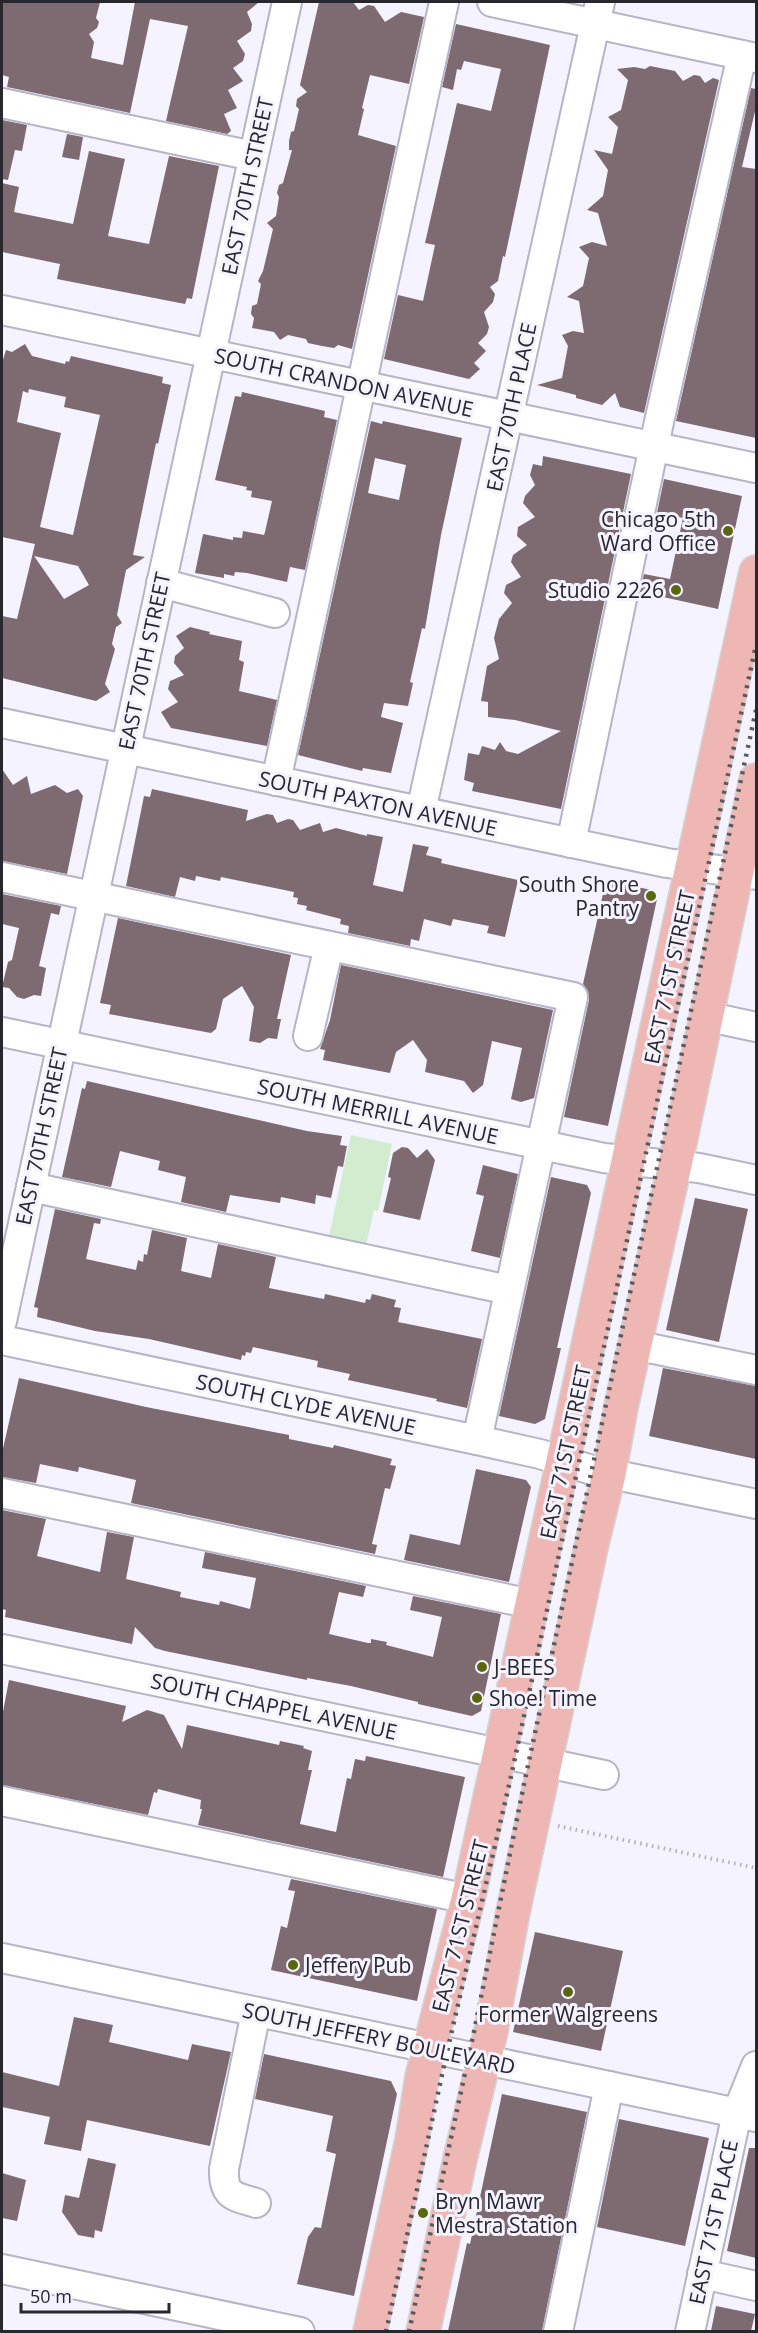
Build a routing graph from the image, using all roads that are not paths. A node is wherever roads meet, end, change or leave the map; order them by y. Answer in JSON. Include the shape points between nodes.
{"nodes":[{"id":1,"x":287,"y":2,"type":"edge"},
{"id":2,"x":444,"y":2,"type":"edge"},
{"id":3,"x":492,"y":2,"type":"edge"},
{"id":4,"x":597,"y":12,"type":"edge"},
{"id":5,"x":749,"y":56,"type":"edge"},
{"id":6,"x":2,"y":104,"type":"edge"},
{"id":7,"x":253,"y":156,"type":"junction"},
{"id":8,"x":2,"y":310,"type":"edge"},
{"id":9,"x":211,"y":354,"type":"junction"},
{"id":10,"x":361,"y":385,"type":"junction"},
{"id":11,"x":508,"y":416,"type":"junction"},
{"id":12,"x":654,"y":448,"type":"junction"},
{"id":13,"x":756,"y":468,"type":"edge"},
{"id":14,"x":756,"y":572,"type":"edge"},
{"id":15,"x":161,"y":583,"type":"junction"},
{"id":16,"x":275,"y":613,"type":"dead end"},
{"id":17,"x":2,"y":723,"type":"edge"},
{"id":18,"x":125,"y":749,"type":"junction"},
{"id":19,"x":756,"y":780,"type":"edge"},
{"id":20,"x":276,"y":781,"type":"junction"},
{"id":21,"x":421,"y":812,"type":"junction"},
{"id":22,"x":572,"y":843,"type":"junction"},
{"id":23,"x":693,"y":866,"type":"junction"},
{"id":24,"x":747,"y":874,"type":"edge"},
{"id":25,"x":2,"y":877,"type":"edge"},
{"id":26,"x":93,"y":897,"type":"junction"},
{"id":27,"x":329,"y":946,"type":"junction"},
{"id":28,"x":705,"y":1016,"type":"junction"},
{"id":29,"x":756,"y":1027,"type":"edge"},
{"id":30,"x":2,"y":1032,"type":"edge"},
{"id":31,"x":308,"y":1036,"type":"dead end"},
{"id":32,"x":61,"y":1045,"type":"junction"},
{"id":33,"x":540,"y":1145,"type":"junction"},
{"id":34,"x":629,"y":1160,"type":"junction"},
{"id":35,"x":675,"y":1166,"type":"junction"},
{"id":36,"x":756,"y":1180,"type":"edge"},
{"id":37,"x":31,"y":1187,"type":"junction"},
{"id":38,"x":509,"y":1290,"type":"junction"},
{"id":39,"x":2,"y":1321,"type":"edge"},
{"id":40,"x":636,"y":1338,"type":"junction"},
{"id":41,"x":2,"y":1340,"type":"edge"},
{"id":42,"x":756,"y":1359,"type":"edge"},
{"id":43,"x":756,"y":1370,"type":"edge"},
{"id":44,"x":477,"y":1440,"type":"junction"},
{"id":45,"x":563,"y":1461,"type":"junction"},
{"id":46,"x":609,"y":1474,"type":"junction"},
{"id":47,"x":2,"y":1493,"type":"edge"},
{"id":48,"x":756,"y":1504,"type":"edge"},
{"id":49,"x":532,"y":1604,"type":"junction"},
{"id":50,"x":2,"y":1649,"type":"edge"},
{"id":51,"x":499,"y":1754,"type":"junction"},
{"id":52,"x":546,"y":1764,"type":"junction"},
{"id":53,"x":604,"y":1775,"type":"dead end"},
{"id":54,"x":2,"y":1801,"type":"edge"},
{"id":55,"x":468,"y":1899,"type":"junction"},
{"id":56,"x":2,"y":1958,"type":"edge"},
{"id":57,"x":251,"y":2011,"type":"junction"},
{"id":58,"x":429,"y":2048,"type":"junction"},
{"id":59,"x":484,"y":2060,"type":"junction"},
{"id":60,"x":756,"y":2066,"type":"edge"},
{"id":61,"x":609,"y":2086,"type":"junction"},
{"id":62,"x":747,"y":2115,"type":"edge"},
{"id":63,"x":215,"y":2156,"type":"dead end"},
{"id":64,"x":256,"y":2203,"type":"dead end"},
{"id":65,"x":2,"y":2268,"type":"edge"},
{"id":66,"x":702,"y":2274,"type":"junction"},
{"id":67,"x":756,"y":2286,"type":"edge"},
{"id":68,"x":300,"y":2331,"type":"edge"},
{"id":69,"x":370,"y":2331,"type":"edge"},
{"id":70,"x":423,"y":2331,"type":"edge"},
{"id":71,"x":558,"y":2331,"type":"edge"},
{"id":72,"x":690,"y":2331,"type":"edge"}],
"edges":[{"from":1,"to":7,"type":"street","name":"EAST 70TH STREET"},
{"from":2,"to":10,"type":"street"},
{"from":3,"to":4,"type":"street"},
{"from":4,"to":5,"type":"street"},
{"from":4,"to":11,"type":"street","name":"EAST 70TH PLACE"},
{"from":5,"to":12,"type":"street"},
{"from":6,"to":7,"type":"street"},
{"from":7,"to":9,"type":"street","name":"EAST 70TH STREET"},
{"from":8,"to":9,"type":"street","name":"SOUTH CRANDON AVENUE"},
{"from":9,"to":10,"type":"street","name":"SOUTH CRANDON AVENUE"},
{"from":9,"to":15,"type":"street","name":"EAST 70TH STREET"},
{"from":10,"to":11,"type":"street","name":"SOUTH CRANDON AVENUE"},
{"from":10,"to":20,"type":"street"},
{"from":11,"to":12,"type":"street","name":"SOUTH CRANDON AVENUE"},
{"from":11,"to":21,"type":"street","name":"EAST 70TH PLACE"},
{"from":12,"to":13,"type":"street","name":"SOUTH CRANDON AVENUE"},
{"from":12,"to":22,"type":"street"},
{"from":14,"to":23,"type":"main road","name":"EAST 71ST STREET"},
{"from":15,"to":16,"type":"street"},
{"from":15,"to":18,"type":"street","name":"EAST 70TH STREET"},
{"from":17,"to":18,"type":"street","name":"SOUTH PAXTON AVENUE"},
{"from":18,"to":20,"type":"street","name":"SOUTH PAXTON AVENUE"},
{"from":18,"to":26,"type":"street","name":"EAST 70TH STREET"},
{"from":19,"to":24,"type":"main road","name":"EAST 71ST STREET"},
{"from":20,"to":21,"type":"street","name":"SOUTH PAXTON AVENUE"},
{"from":21,"to":22,"type":"street","name":"SOUTH PAXTON AVENUE"},
{"from":22,"to":23,"type":"street","name":"SOUTH PAXTON AVENUE"},
{"from":23,"to":24,"type":"street","name":"SOUTH PAXTON AVENUE"},
{"from":23,"to":34,"type":"main road","name":"EAST 71ST STREET"},
{"from":24,"to":28,"type":"main road","name":"EAST 71ST STREET"},
{"from":25,"to":26,"type":"street"},
{"from":26,"to":27,"type":"street"},
{"from":26,"to":32,"type":"street","name":"EAST 70TH STREET"},
{"from":27,"to":31,"type":"street"},
{"from":27,"to":33,"type":"street","via":[[573,997]]},
{"from":28,"to":29,"type":"street"},
{"from":28,"to":35,"type":"main road","name":"EAST 71ST STREET"},
{"from":30,"to":32,"type":"street","name":"SOUTH MERRILL AVENUE"},
{"from":32,"to":33,"type":"street","name":"SOUTH MERRILL AVENUE"},
{"from":32,"to":37,"type":"street","name":"EAST 70TH STREET"},
{"from":33,"to":34,"type":"street","name":"SOUTH MERRILL AVENUE"},
{"from":33,"to":38,"type":"street"},
{"from":34,"to":35,"type":"street","name":"SOUTH MERRILL AVENUE"},
{"from":34,"to":45,"type":"main road","name":"EAST 71ST STREET"},
{"from":35,"to":36,"type":"street","name":"SOUTH MERRILL AVENUE"},
{"from":35,"to":40,"type":"main road","name":"EAST 71ST STREET"},
{"from":37,"to":38,"type":"street"},
{"from":37,"to":39,"type":"street","name":"EAST 70TH STREET"},
{"from":38,"to":44,"type":"street"},
{"from":40,"to":42,"type":"street"},
{"from":40,"to":43,"type":"street"},
{"from":40,"to":46,"type":"main road","name":"EAST 71ST STREET"},
{"from":41,"to":44,"type":"street","name":"SOUTH CLYDE AVENUE"},
{"from":44,"to":45,"type":"street","name":"SOUTH CLYDE AVENUE"},
{"from":45,"to":46,"type":"street","name":"SOUTH CLYDE AVENUE"},
{"from":45,"to":49,"type":"main road","name":"EAST 71ST STREET"},
{"from":46,"to":48,"type":"street","name":"SOUTH CLYDE AVENUE"},
{"from":46,"to":52,"type":"main road","name":"EAST 71ST STREET"},
{"from":47,"to":49,"type":"street"},
{"from":49,"to":51,"type":"main road","name":"EAST 71ST STREET"},
{"from":50,"to":51,"type":"street","name":"SOUTH CHAPPEL AVENUE"},
{"from":51,"to":52,"type":"street","name":"SOUTH CHAPPEL AVENUE"},
{"from":51,"to":55,"type":"main road","name":"EAST 71ST STREET"},
{"from":52,"to":53,"type":"street","name":"SOUTH CHAPPEL AVENUE"},
{"from":52,"to":59,"type":"main road","name":"EAST 71ST STREET"},
{"from":54,"to":55,"type":"street"},
{"from":55,"to":58,"type":"main road","name":"EAST 71ST STREET"},
{"from":56,"to":57,"type":"street","name":"SOUTH JEFFERY BOULEVARD"},
{"from":57,"to":58,"type":"street","name":"SOUTH JEFFERY BOULEVARD"},
{"from":57,"to":63,"type":"street"},
{"from":57,"to":64,"type":"street","via":[[223,2184],[232,2196]]},
{"from":58,"to":59,"type":"street","name":"SOUTH JEFFERY BOULEVARD"},
{"from":58,"to":69,"type":"main road","name":"EAST 71ST STREET"},
{"from":59,"to":61,"type":"street","name":"SOUTH JEFFERY BOULEVARD"},
{"from":59,"to":70,"type":"main road","name":"EAST 71ST STREET"},
{"from":60,"to":62,"type":"street","name":"EAST 71ST PLACE"},
{"from":61,"to":62,"type":"street","name":"SOUTH JEFFERY BOULEVARD"},
{"from":61,"to":71,"type":"street"},
{"from":62,"to":66,"type":"street","name":"EAST 71ST PLACE"},
{"from":65,"to":68,"type":"street"},
{"from":66,"to":67,"type":"street"},
{"from":66,"to":72,"type":"street","name":"EAST 71ST PLACE"}]}
